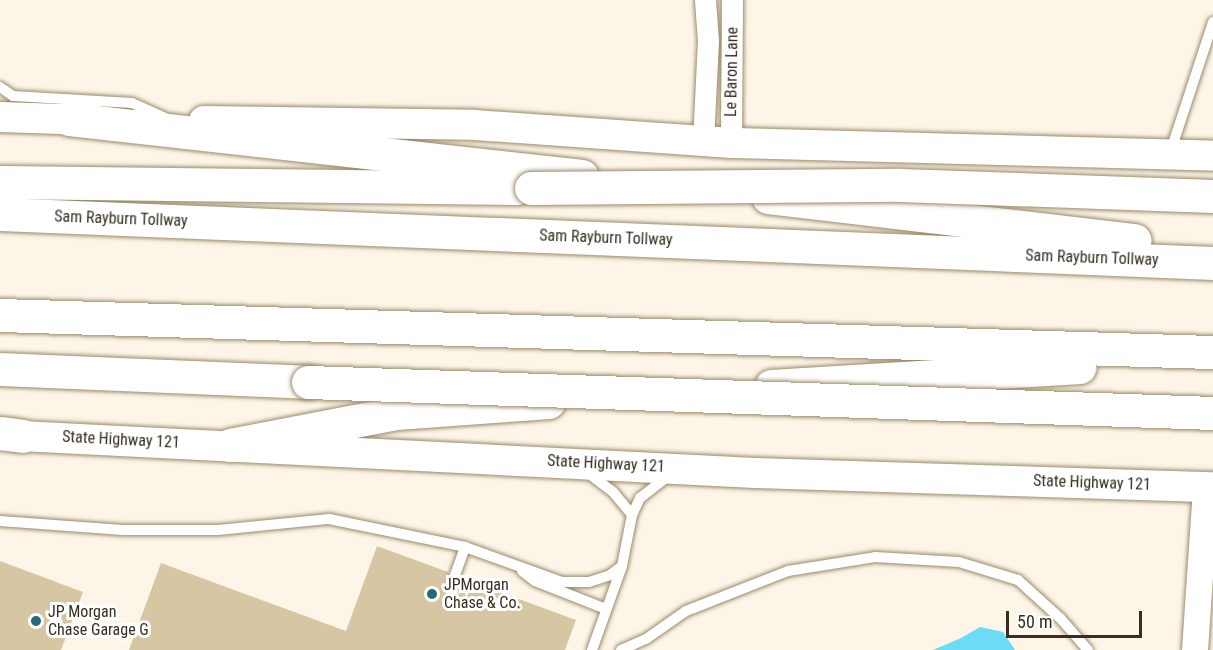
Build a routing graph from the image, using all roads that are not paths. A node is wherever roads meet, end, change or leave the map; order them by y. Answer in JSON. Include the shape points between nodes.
{"nodes":[{"id":1,"x":705,"y":0,"type":"edge"},
{"id":2,"x":732,"y":0,"type":"edge"},
{"id":3,"x":1213,"y":22,"type":"edge"},
{"id":4,"x":0,"y":87,"type":"edge"},
{"id":5,"x":0,"y":117,"type":"edge"},
{"id":6,"x":69,"y":119,"type":"junction"},
{"id":7,"x":172,"y":121,"type":"junction"},
{"id":8,"x":717,"y":142,"type":"junction"},
{"id":9,"x":1170,"y":155,"type":"junction"},
{"id":10,"x":1213,"y":156,"type":"edge"},
{"id":11,"x":0,"y":182,"type":"edge"},
{"id":12,"x":1213,"y":196,"type":"edge"},
{"id":13,"x":0,"y":214,"type":"edge"},
{"id":14,"x":1213,"y":249,"type":"edge"},
{"id":15,"x":1213,"y":262,"type":"edge"},
{"id":16,"x":0,"y":315,"type":"edge"},
{"id":17,"x":1213,"y":352,"type":"edge"},
{"id":18,"x":1213,"y":360,"type":"edge"},
{"id":19,"x":0,"y":369,"type":"edge"},
{"id":20,"x":1213,"y":413,"type":"edge"},
{"id":21,"x":8,"y":435,"type":"edge"},
{"id":22,"x":230,"y":445,"type":"junction"},
{"id":23,"x":566,"y":462,"type":"junction"},
{"id":24,"x":678,"y":468,"type":"junction"},
{"id":25,"x":1209,"y":487,"type":"edge"},
{"id":26,"x":632,"y":515,"type":"junction"},
{"id":27,"x":0,"y":521,"type":"edge"},
{"id":28,"x":465,"y":547,"type":"junction"},
{"id":29,"x":512,"y":563,"type":"junction"},
{"id":30,"x":622,"y":566,"type":"junction"},
{"id":31,"x":455,"y":575,"type":"dead end"},
{"id":32,"x":606,"y":609,"type":"junction"},
{"id":33,"x":1085,"y":648,"type":"edge"},
{"id":34,"x":592,"y":650,"type":"edge"},
{"id":35,"x":621,"y":650,"type":"edge"},
{"id":36,"x":1195,"y":650,"type":"edge"}],
"edges":[{"from":1,"to":8,"type":"street","name":"Le Baron Lane"},
{"from":2,"to":8,"type":"street","name":"Le Baron Lane"},
{"from":3,"to":9,"type":"lane"},
{"from":4,"to":7,"type":"lane","via":[[13,96],[132,103]]},
{"from":5,"to":6,"type":"main road"},
{"from":6,"to":7,"type":"main road"},
{"from":6,"to":14,"type":"highway"},
{"from":7,"to":8,"type":"main road","via":[[474,125]]},
{"from":8,"to":9,"type":"main road"},
{"from":9,"to":10,"type":"main road"},
{"from":11,"to":12,"type":"highway","bridge":true,"via":[[900,185]]},
{"from":13,"to":15,"type":"highway","name":"Sam Rayburn Tollway"},
{"from":16,"to":17,"type":"highway"},
{"from":18,"to":22,"type":"highway","via":[[792,384],[396,413]]},
{"from":19,"to":20,"type":"highway","bridge":true},
{"from":21,"to":22,"type":"main road","name":"State Highway 121"},
{"from":22,"to":23,"type":"main road","name":"State Highway 121"},
{"from":23,"to":24,"type":"main road","name":"State Highway 121"},
{"from":23,"to":26,"type":"lane","via":[[598,478]]},
{"from":24,"to":25,"type":"main road","name":"State Highway 121"},
{"from":24,"to":26,"type":"lane","via":[[640,498]]},
{"from":25,"to":36,"type":"street"},
{"from":26,"to":30,"type":"lane"},
{"from":27,"to":28,"type":"lane","via":[[123,530],[218,530],[329,519]]},
{"from":28,"to":29,"type":"lane"},
{"from":28,"to":31,"type":"lane"},
{"from":29,"to":30,"type":"lane","via":[[562,582],[589,582]]},
{"from":29,"to":32,"type":"lane","via":[[535,580]]},
{"from":30,"to":32,"type":"lane"},
{"from":32,"to":34,"type":"lane"},
{"from":33,"to":35,"type":"lane","via":[[1018,580],[959,562],[875,557],[788,571],[686,611],[646,639]]}]}
